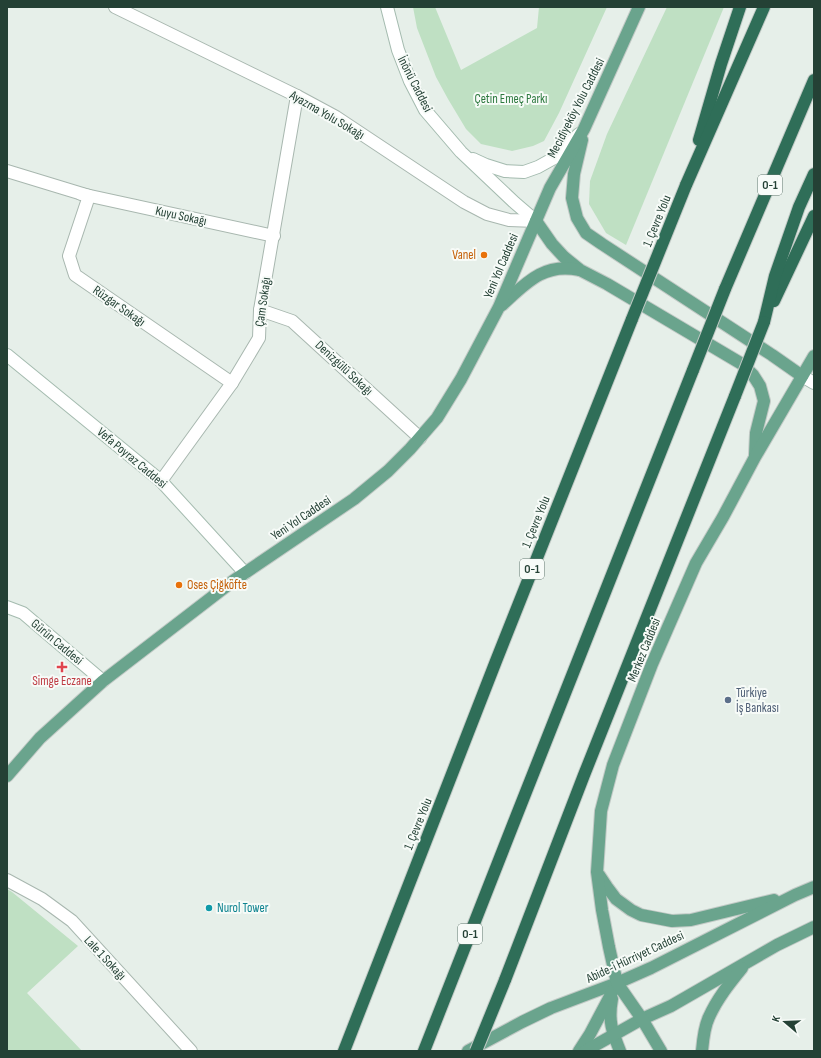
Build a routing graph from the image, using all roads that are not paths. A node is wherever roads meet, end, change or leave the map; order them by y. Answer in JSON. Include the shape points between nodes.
{"nodes":[{"id":1,"x":115,"y":7,"type":"edge"},
{"id":2,"x":388,"y":7,"type":"edge"},
{"id":3,"x":639,"y":7,"type":"edge"},
{"id":4,"x":740,"y":7,"type":"edge"},
{"id":5,"x":764,"y":7,"type":"edge"},
{"id":6,"x":814,"y":80,"type":"edge"},
{"id":7,"x":297,"y":96,"type":"junction"},
{"id":8,"x":584,"y":129,"type":"junction"},
{"id":9,"x":461,"y":152,"type":"junction"},
{"id":10,"x":7,"y":172,"type":"edge"},
{"id":11,"x":814,"y":174,"type":"edge"},
{"id":12,"x":7,"y":178,"type":"edge"},
{"id":13,"x":686,"y":185,"type":"junction"},
{"id":14,"x":89,"y":196,"type":"junction"},
{"id":15,"x":814,"y":216,"type":"edge"},
{"id":16,"x":536,"y":221,"type":"junction"},
{"id":17,"x":274,"y":236,"type":"junction"},
{"id":18,"x":580,"y":270,"type":"junction"},
{"id":19,"x":499,"y":307,"type":"junction"},
{"id":20,"x":260,"y":310,"type":"junction"},
{"id":21,"x":764,"y":322,"type":"junction"},
{"id":22,"x":7,"y":355,"type":"edge"},
{"id":23,"x":814,"y":356,"type":"edge"},
{"id":24,"x":802,"y":376,"type":"junction"},
{"id":25,"x":232,"y":383,"type":"junction"},
{"id":26,"x":814,"y":383,"type":"edge"},
{"id":27,"x":420,"y":438,"type":"junction"},
{"id":28,"x":754,"y":457,"type":"junction"},
{"id":29,"x":161,"y":481,"type":"junction"},
{"id":30,"x":245,"y":573,"type":"junction"},
{"id":31,"x":7,"y":607,"type":"edge"},
{"id":32,"x":103,"y":681,"type":"junction"},
{"id":33,"x":8,"y":772,"type":"edge"},
{"id":34,"x":596,"y":872,"type":"junction"},
{"id":35,"x":7,"y":880,"type":"edge"},
{"id":36,"x":814,"y":887,"type":"edge"},
{"id":37,"x":795,"y":895,"type":"junction"},
{"id":38,"x":814,"y":927,"type":"edge"},
{"id":39,"x":747,"y":963,"type":"junction"},
{"id":40,"x":617,"y":983,"type":"junction"},
{"id":41,"x":642,"y":1019,"type":"junction"},
{"id":42,"x":614,"y":1035,"type":"junction"},
{"id":43,"x":191,"y":1051,"type":"edge"},
{"id":44,"x":344,"y":1051,"type":"edge"},
{"id":45,"x":424,"y":1051,"type":"edge"},
{"id":46,"x":468,"y":1051,"type":"edge"},
{"id":47,"x":476,"y":1051,"type":"edge"},
{"id":48,"x":579,"y":1051,"type":"edge"},
{"id":49,"x":585,"y":1051,"type":"edge"},
{"id":50,"x":620,"y":1051,"type":"edge"},
{"id":51,"x":660,"y":1051,"type":"edge"},
{"id":52,"x":702,"y":1051,"type":"edge"}],
"edges":[{"from":1,"to":7,"type":"street","name":"Ayazma Yolu Sokağı"},
{"from":2,"to":9,"type":"street","name":"İnönü Caddesi","via":[[398,50],[410,81],[425,110]]},
{"from":3,"to":8,"type":"main road","name":"Mecidiyeköy Yolu Caddesi"},
{"from":4,"to":13,"type":"highway"},
{"from":5,"to":13,"type":"highway","name":"1. Çevre Yolu","number":"O-1"},
{"from":6,"to":45,"type":"highway","number":"O-1","bridge":true,"via":[[725,290]]},
{"from":7,"to":16,"type":"street","name":"Ayazma Yolu Sokağı","via":[[336,117],[464,202],[487,214],[509,220]]},
{"from":7,"to":17,"type":"street","name":"Çam Sokağı"},
{"from":8,"to":9,"type":"street","name":"İnönü Caddesi","via":[[556,157],[524,172],[505,171],[486,165]]},
{"from":8,"to":16,"type":"main road","name":"Mecidiyeköy Yolu Caddesi","via":[[550,188]]},
{"from":8,"to":24,"type":"main road","via":[[574,174],[572,198],[577,218],[586,233]]},
{"from":9,"to":16,"type":"street","name":"İnönü Caddesi"},
{"from":10,"to":14,"type":"street","name":"Kuyu Sokağı"},
{"from":11,"to":21,"type":"highway","via":[[775,276]]},
{"from":12,"to":14,"type":"street","name":"Kuyu Sokağı"},
{"from":13,"to":44,"type":"highway","name":"1. Çevre Yolu","number":"O-1","bridge":true},
{"from":14,"to":17,"type":"street","name":"Kuyu Sokağı"},
{"from":14,"to":25,"type":"street","name":"Rüzgar Sokağı","via":[[69,256],[75,275]]},
{"from":15,"to":21,"type":"highway"},
{"from":16,"to":18,"type":"main road","via":[[552,244]]},
{"from":16,"to":19,"type":"main road","name":"Yeni Yol Caddesi"},
{"from":17,"to":20,"type":"street","name":"Çam Sokağı"},
{"from":18,"to":19,"type":"main road","via":[[569,267],[545,272]]},
{"from":18,"to":28,"type":"main road","via":[[742,364],[753,375],[760,386],[764,401],[756,433]]},
{"from":19,"to":27,"type":"main road","name":"Yeni Yol Caddesi","via":[[461,379],[437,418]]},
{"from":20,"to":25,"type":"street","name":"Çam Sokağı","via":[[259,338]]},
{"from":20,"to":27,"type":"street","name":"Denizgülü Sokağı","via":[[292,321]]},
{"from":21,"to":47,"type":"highway","bridge":true},
{"from":22,"to":29,"type":"street","name":"Vefa Poyraz Caddesi"},
{"from":23,"to":24,"type":"main road","name":"Merkez Caddesi"},
{"from":24,"to":26,"type":"street"},
{"from":24,"to":28,"type":"main road","name":"Merkez Caddesi"},
{"from":25,"to":29,"type":"street","name":"Çam Sokağı"},
{"from":27,"to":30,"type":"main road","name":"Yeni Yol Caddesi","via":[[388,471],[354,499]]},
{"from":28,"to":34,"type":"main road","name":"Merkez Caddesi","via":[[696,563],[652,664],[613,765],[601,811]]},
{"from":29,"to":30,"type":"street","name":"Vefa Poyraz Caddesi"},
{"from":30,"to":32,"type":"main road","name":"Yeni Yol Caddesi"},
{"from":31,"to":32,"type":"street","name":"Gürün Caddesi","via":[[23,613]]},
{"from":32,"to":33,"type":"main road","name":"Yeni Yol Caddesi","via":[[40,738]]},
{"from":34,"to":37,"type":"main road","via":[[616,899],[631,910],[672,922],[691,920]]},
{"from":34,"to":40,"type":"main road","name":"Merkez Caddesi"},
{"from":35,"to":43,"type":"street","name":"Lale 1 Sokağı","via":[[42,899],[72,921]]},
{"from":36,"to":37,"type":"main road","name":"Abide-i Hürriyet Caddesi"},
{"from":37,"to":40,"type":"main road","name":"Abide-i Hürriyet Caddesi"},
{"from":38,"to":39,"type":"main road"},
{"from":39,"to":41,"type":"main road","via":[[671,1006]]},
{"from":39,"to":52,"type":"main road","via":[[722,992],[708,1018]]},
{"from":40,"to":41,"type":"main road"},
{"from":40,"to":42,"type":"main road","via":[[610,1011]]},
{"from":40,"to":46,"type":"main road","name":"Abide-i Hürriyet Caddesi","via":[[551,1008]]},
{"from":40,"to":48,"type":"main road"},
{"from":41,"to":42,"type":"main road"},
{"from":41,"to":51,"type":"main road"},
{"from":42,"to":49,"type":"main road"},
{"from":42,"to":50,"type":"main road"}]}
